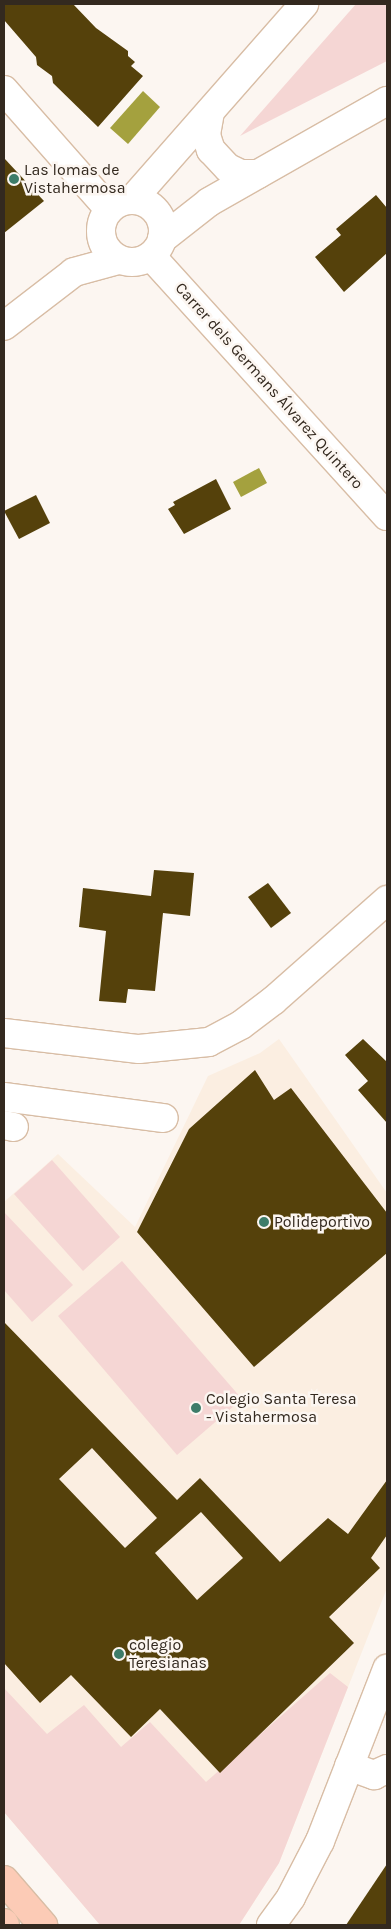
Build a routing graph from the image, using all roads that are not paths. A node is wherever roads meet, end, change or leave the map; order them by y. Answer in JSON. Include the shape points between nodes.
{"nodes":[{"id":1,"x":304,"y":4,"type":"edge"},
{"id":2,"x":4,"y":90,"type":"edge"},
{"id":3,"x":387,"y":102,"type":"edge"},
{"id":4,"x":210,"y":112,"type":"junction"},
{"id":5,"x":258,"y":174,"type":"junction"},
{"id":6,"x":120,"y":204,"type":"junction"},
{"id":7,"x":157,"y":236,"type":"junction"},
{"id":8,"x":118,"y":260,"type":"junction"},
{"id":9,"x":4,"y":326,"type":"edge"},
{"id":10,"x":387,"y":516,"type":"edge"},
{"id":11,"x":387,"y":900,"type":"edge"},
{"id":12,"x":4,"y":1033,"type":"edge"},
{"id":13,"x":4,"y":1097,"type":"edge"},
{"id":14,"x":164,"y":1118,"type":"dead end"},
{"id":15,"x":387,"y":1669,"type":"edge"},
{"id":16,"x":349,"y":1766,"type":"junction"},
{"id":17,"x":387,"y":1769,"type":"edge"},
{"id":18,"x":4,"y":1880,"type":"edge"},
{"id":19,"x":43,"y":1925,"type":"edge"},
{"id":20,"x":271,"y":1925,"type":"edge"}],
"edges":[{"from":1,"to":4,"type":"street"},
{"from":2,"to":6,"type":"street"},
{"from":3,"to":5,"type":"street"},
{"from":4,"to":5,"type":"street","via":[[206,135],[211,150],[228,168],[241,174]]},
{"from":4,"to":6,"type":"street"},
{"from":5,"to":7,"type":"street"},
{"from":6,"to":7,"type":"street","via":[[151,206]]},
{"from":6,"to":8,"type":"street","via":[[102,223],[100,237],[107,251]]},
{"from":7,"to":8,"type":"street","via":[[130,263]]},
{"from":7,"to":10,"type":"street","name":"Carrer dels Germans Álvarez Quintero"},
{"from":8,"to":9,"type":"street","via":[[74,272]]},
{"from":11,"to":12,"type":"street","via":[[274,1000],[241,1025],[209,1042],[138,1049]]},
{"from":13,"to":14,"type":"street"},
{"from":15,"to":16,"type":"street"},
{"from":16,"to":17,"type":"street","via":[[374,1775]]},
{"from":16,"to":20,"type":"street","via":[[320,1841],[291,1897]]},
{"from":18,"to":19,"type":"main road"}]}
